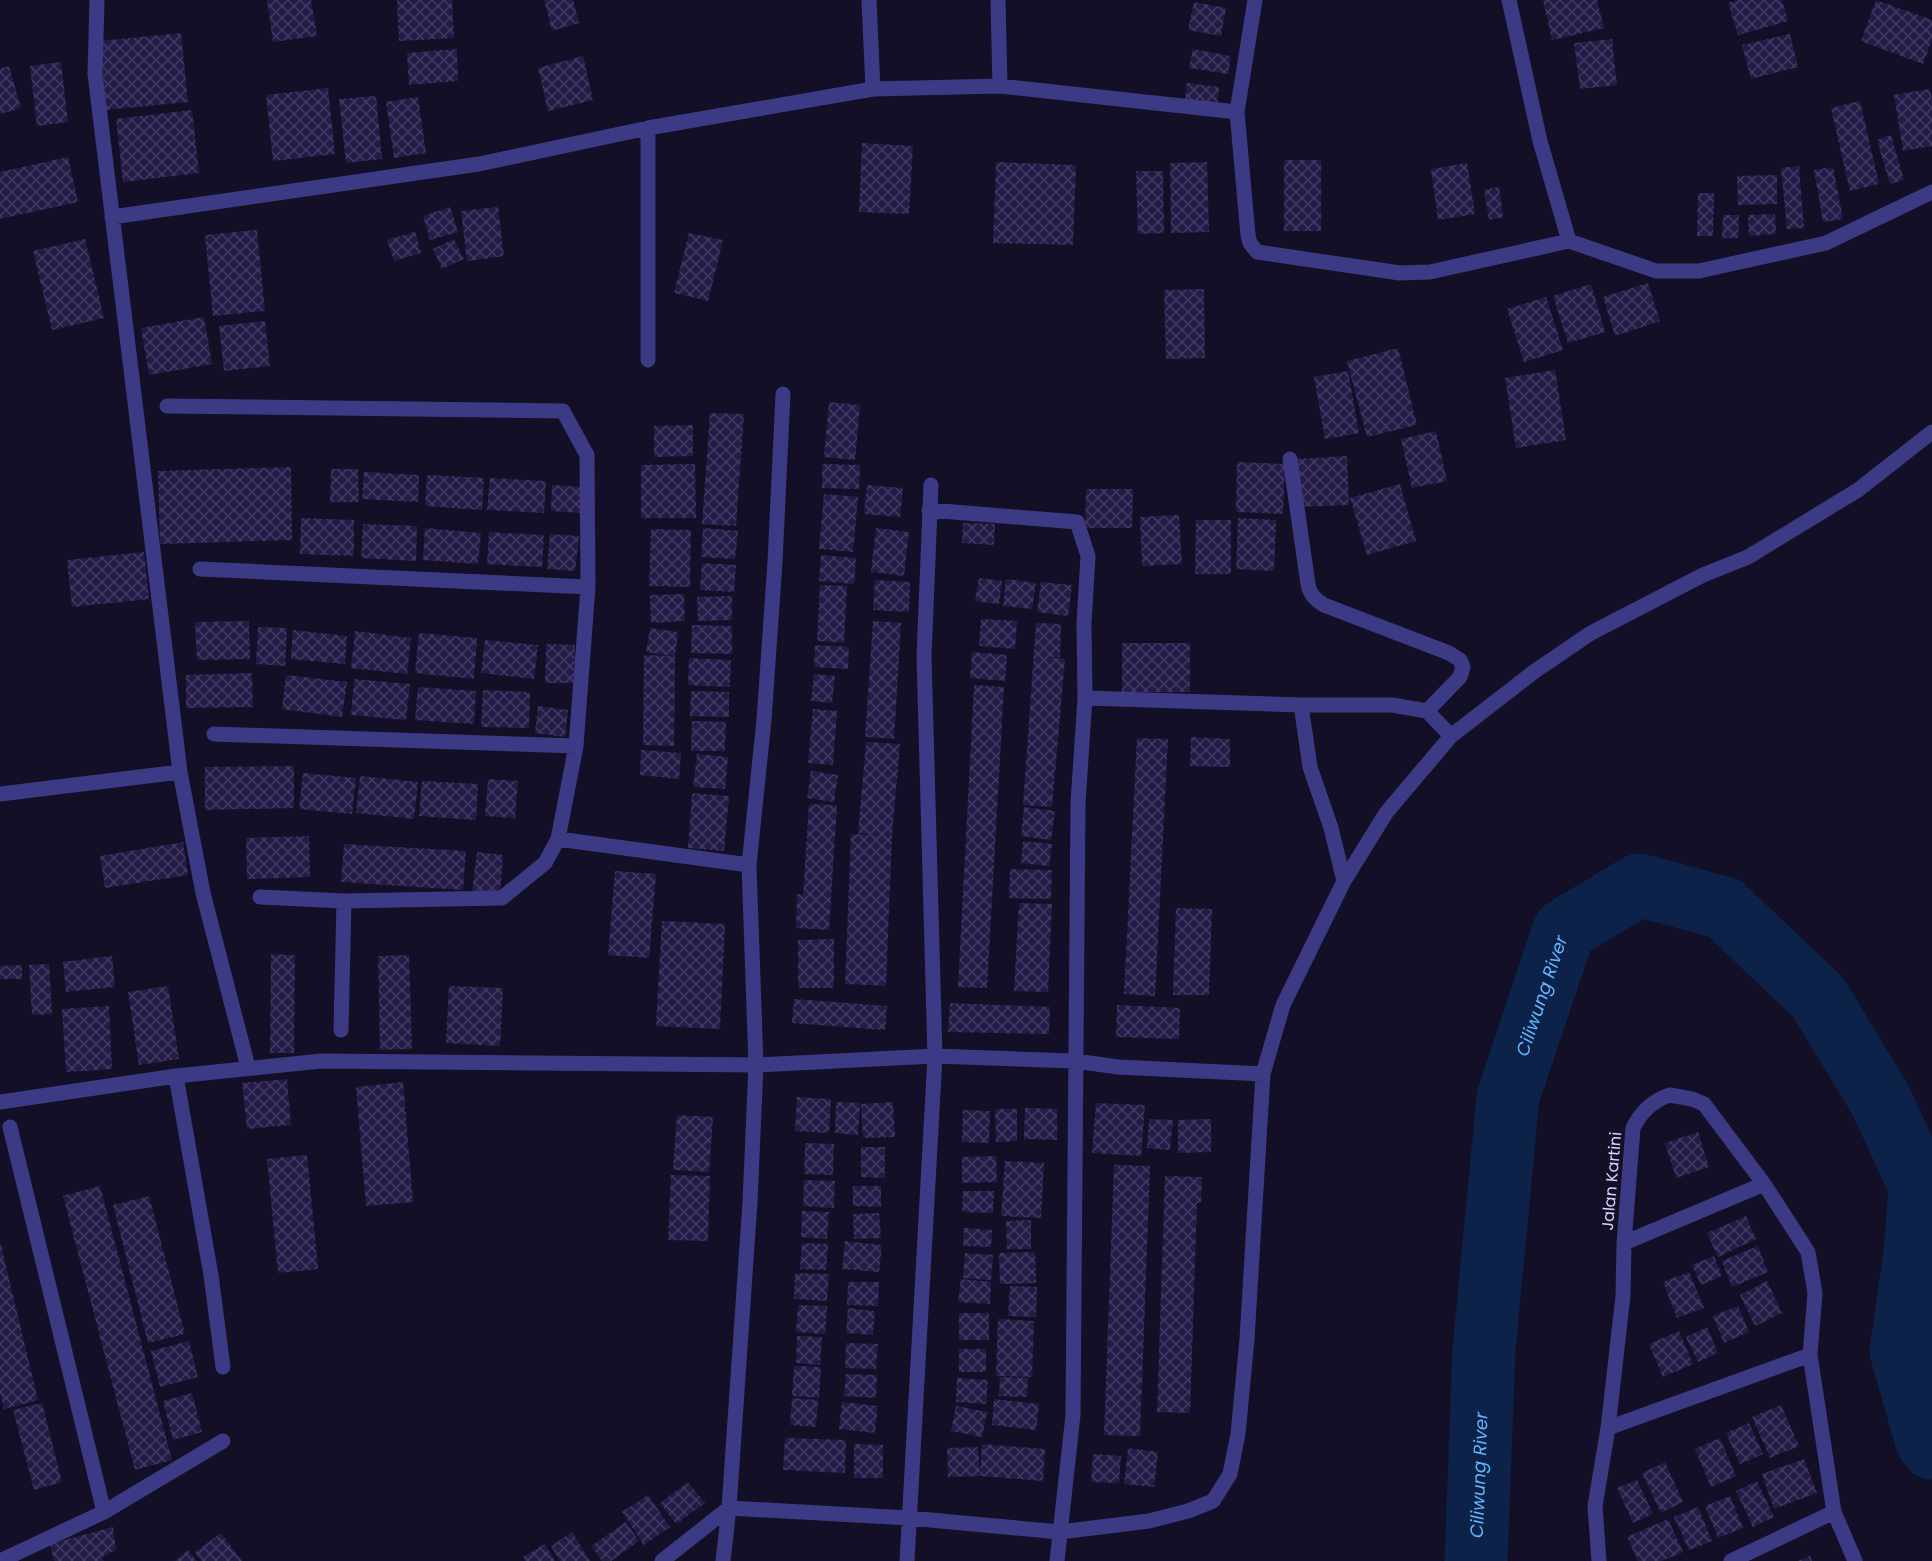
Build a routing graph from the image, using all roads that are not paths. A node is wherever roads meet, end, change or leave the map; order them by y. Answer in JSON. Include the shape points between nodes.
{"nodes":[{"id":1,"x":97,"y":0,"type":"edge"},
{"id":2,"x":869,"y":0,"type":"edge"},
{"id":3,"x":998,"y":0,"type":"edge"},
{"id":4,"x":1255,"y":0,"type":"edge"},
{"id":5,"x":1509,"y":0,"type":"edge"},
{"id":6,"x":1000,"y":86,"type":"junction"},
{"id":7,"x":873,"y":89,"type":"junction"},
{"id":8,"x":1237,"y":112,"type":"junction"},
{"id":9,"x":648,"y":128,"type":"junction"},
{"id":10,"x":1932,"y":192,"type":"edge"},
{"id":11,"x":112,"y":217,"type":"junction"},
{"id":12,"x":1569,"y":241,"type":"junction"},
{"id":13,"x":648,"y":360,"type":"dead end"},
{"id":14,"x":783,"y":394,"type":"dead end"},
{"id":15,"x":167,"y":406,"type":"dead end"},
{"id":16,"x":1932,"y":432,"type":"edge"},
{"id":17,"x":1290,"y":459,"type":"dead end"},
{"id":18,"x":931,"y":485,"type":"dead end"},
{"id":19,"x":929,"y":510,"type":"junction"},
{"id":20,"x":200,"y":569,"type":"dead end"},
{"id":21,"x":588,"y":587,"type":"junction"},
{"id":22,"x":1085,"y":698,"type":"junction"},
{"id":23,"x":1301,"y":705,"type":"junction"},
{"id":24,"x":1427,"y":711,"type":"junction"},
{"id":25,"x":214,"y":734,"type":"dead end"},
{"id":26,"x":1451,"y":736,"type":"junction"},
{"id":27,"x":576,"y":746,"type":"junction"},
{"id":28,"x":180,"y":772,"type":"junction"},
{"id":29,"x":0,"y":794,"type":"edge"},
{"id":30,"x":558,"y":838,"type":"junction"},
{"id":31,"x":749,"y":866,"type":"junction"},
{"id":32,"x":1344,"y":880,"type":"junction"},
{"id":33,"x":260,"y":897,"type":"dead end"},
{"id":34,"x":344,"y":901,"type":"junction"},
{"id":35,"x":341,"y":1030,"type":"dead end"},
{"id":36,"x":935,"y":1056,"type":"junction"},
{"id":37,"x":1075,"y":1061,"type":"junction"},
{"id":38,"x":756,"y":1065,"type":"junction"},
{"id":39,"x":248,"y":1067,"type":"junction"},
{"id":40,"x":1263,"y":1074,"type":"junction"},
{"id":41,"x":176,"y":1076,"type":"junction"},
{"id":42,"x":0,"y":1102,"type":"edge"},
{"id":43,"x":10,"y":1127,"type":"dead end"},
{"id":44,"x":1764,"y":1184,"type":"junction"},
{"id":45,"x":1624,"y":1243,"type":"junction"},
{"id":46,"x":1810,"y":1355,"type":"junction"},
{"id":47,"x":223,"y":1367,"type":"dead end"},
{"id":48,"x":1608,"y":1428,"type":"junction"},
{"id":49,"x":223,"y":1441,"type":"dead end"},
{"id":50,"x":729,"y":1508,"type":"junction"},
{"id":51,"x":104,"y":1512,"type":"junction"},
{"id":52,"x":1834,"y":1512,"type":"junction"},
{"id":53,"x":909,"y":1518,"type":"junction"},
{"id":54,"x":1060,"y":1532,"type":"junction"},
{"id":55,"x":0,"y":1561,"type":"edge"},
{"id":56,"x":662,"y":1561,"type":"edge"},
{"id":57,"x":723,"y":1561,"type":"edge"},
{"id":58,"x":907,"y":1561,"type":"edge"},
{"id":59,"x":1056,"y":1561,"type":"edge"},
{"id":60,"x":1599,"y":1561,"type":"edge"},
{"id":61,"x":1731,"y":1561,"type":"edge"},
{"id":62,"x":1855,"y":1561,"type":"edge"}],
"edges":[{"from":1,"to":11,"type":"street","via":[[95,74]]},
{"from":2,"to":7,"type":"street"},
{"from":3,"to":6,"type":"street"},
{"from":4,"to":8,"type":"street"},
{"from":5,"to":12,"type":"street","via":[[1540,141]]},
{"from":6,"to":7,"type":"street"},
{"from":6,"to":8,"type":"street"},
{"from":7,"to":9,"type":"street"},
{"from":8,"to":12,"type":"street","via":[[1248,235],[1257,252],[1410,273]]},
{"from":9,"to":11,"type":"street","via":[[479,164]]},
{"from":9,"to":13,"type":"street"},
{"from":10,"to":12,"type":"street","via":[[1826,243],[1699,271],[1656,270]]},
{"from":11,"to":28,"type":"street"},
{"from":14,"to":31,"type":"street","via":[[764,720]]},
{"from":15,"to":21,"type":"street","via":[[563,411],[587,455]]},
{"from":16,"to":26,"type":"street","via":[[1858,490],[1748,557],[1703,575],[1591,633]]},
{"from":17,"to":24,"type":"street","via":[[1308,584],[1315,599],[1460,660],[1460,676]]},
{"from":18,"to":19,"type":"street"},
{"from":19,"to":22,"type":"street","via":[[1077,522],[1088,556]]},
{"from":19,"to":36,"type":"street","via":[[924,656]]},
{"from":20,"to":21,"type":"street"},
{"from":21,"to":27,"type":"street"},
{"from":22,"to":23,"type":"street"},
{"from":22,"to":37,"type":"street","via":[[1078,803]]},
{"from":23,"to":24,"type":"street","via":[[1392,705]]},
{"from":23,"to":32,"type":"street","via":[[1310,767]]},
{"from":24,"to":26,"type":"street"},
{"from":25,"to":27,"type":"street"},
{"from":26,"to":32,"type":"street","via":[[1386,813]]},
{"from":27,"to":30,"type":"street"},
{"from":28,"to":29,"type":"street"},
{"from":28,"to":39,"type":"street","via":[[203,893]]},
{"from":30,"to":31,"type":"street"},
{"from":30,"to":34,"type":"street","via":[[545,863],[502,898]]},
{"from":31,"to":38,"type":"street"},
{"from":32,"to":40,"type":"street","via":[[1283,1005]]},
{"from":33,"to":34,"type":"street"},
{"from":34,"to":35,"type":"street"},
{"from":36,"to":37,"type":"street"},
{"from":36,"to":38,"type":"street"},
{"from":36,"to":53,"type":"street"},
{"from":37,"to":40,"type":"street","via":[[1118,1067]]},
{"from":37,"to":54,"type":"street","via":[[1072,1415]]},
{"from":38,"to":39,"type":"street","via":[[321,1061]]},
{"from":38,"to":50,"type":"street"},
{"from":39,"to":41,"type":"street"},
{"from":40,"to":54,"type":"street","via":[[1246,1351],[1230,1474],[1213,1501],[1188,1511],[1149,1521]]},
{"from":41,"to":42,"type":"street"},
{"from":41,"to":47,"type":"street"},
{"from":43,"to":51,"type":"street"},
{"from":44,"to":45,"type":"street","name":"Jalan Kartini"},
{"from":44,"to":45,"type":"street","name":"Jalan Kartini","via":[[1704,1104],[1670,1095],[1662,1098],[1647,1108],[1633,1128]]},
{"from":44,"to":46,"type":"street","name":"Jalan Kartini","via":[[1808,1252],[1815,1293]]},
{"from":45,"to":48,"type":"street","name":"Jalan Kartini","via":[[1623,1296]]},
{"from":46,"to":48,"type":"street"},
{"from":46,"to":52,"type":"street","name":"Jalan Kartini"},
{"from":48,"to":60,"type":"street","name":"Jalan Kartini","via":[[1595,1506]]},
{"from":49,"to":51,"type":"street"},
{"from":50,"to":53,"type":"street"},
{"from":50,"to":56,"type":"street"},
{"from":50,"to":57,"type":"street"},
{"from":51,"to":55,"type":"street"},
{"from":52,"to":61,"type":"street"},
{"from":52,"to":62,"type":"street","name":"Jalan Kartini"},
{"from":53,"to":54,"type":"street"},
{"from":53,"to":58,"type":"street"},
{"from":54,"to":59,"type":"street"}]}
